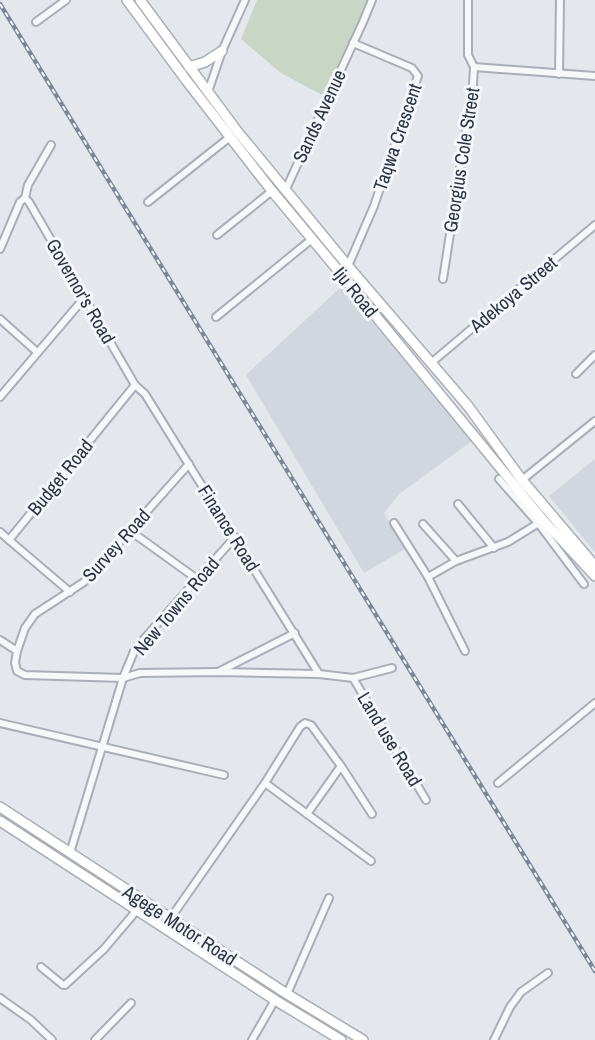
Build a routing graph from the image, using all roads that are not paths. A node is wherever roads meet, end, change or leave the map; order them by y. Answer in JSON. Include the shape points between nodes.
{"nodes":[{"id":1,"x":66,"y":0,"type":"edge"},
{"id":2,"x":127,"y":0,"type":"edge"},
{"id":3,"x":140,"y":0,"type":"edge"},
{"id":4,"x":245,"y":0,"type":"edge"},
{"id":5,"x":372,"y":0,"type":"edge"},
{"id":6,"x":468,"y":0,"type":"edge"},
{"id":7,"x":560,"y":0,"type":"edge"},
{"id":8,"x":36,"y":22,"type":"dead end"},
{"id":9,"x":353,"y":43,"type":"junction"},
{"id":10,"x":222,"y":51,"type":"junction"},
{"id":11,"x":189,"y":66,"type":"junction"},
{"id":12,"x":474,"y":67,"type":"junction"},
{"id":13,"x":559,"y":74,"type":"junction"},
{"id":14,"x":595,"y":76,"type":"edge"},
{"id":15,"x":204,"y":95,"type":"junction"},
{"id":16,"x":230,"y":137,"type":"junction"},
{"id":17,"x":51,"y":145,"type":"dead end"},
{"id":18,"x":286,"y":189,"type":"junction"},
{"id":19,"x":272,"y":191,"type":"junction"},
{"id":20,"x":25,"y":198,"type":"junction"},
{"id":21,"x":148,"y":202,"type":"dead end"},
{"id":22,"x":595,"y":225,"type":"edge"},
{"id":23,"x":217,"y":235,"type":"dead end"},
{"id":24,"x":312,"y":239,"type":"junction"},
{"id":25,"x":0,"y":249,"type":"edge"},
{"id":26,"x":348,"y":266,"type":"junction"},
{"id":27,"x":443,"y":279,"type":"dead end"},
{"id":28,"x":85,"y":298,"type":"junction"},
{"id":29,"x":216,"y":317,"type":"dead end"},
{"id":30,"x":0,"y":319,"type":"edge"},
{"id":31,"x":37,"y":352,"type":"junction"},
{"id":32,"x":595,"y":355,"type":"edge"},
{"id":33,"x":431,"y":363,"type":"junction"},
{"id":34,"x":576,"y":374,"type":"dead end"},
{"id":35,"x":135,"y":385,"type":"junction"},
{"id":36,"x":0,"y":397,"type":"edge"},
{"id":37,"x":595,"y":421,"type":"edge"},
{"id":38,"x":189,"y":464,"type":"junction"},
{"id":39,"x":499,"y":479,"type":"dead end"},
{"id":40,"x":522,"y":480,"type":"junction"},
{"id":41,"x":458,"y":504,"type":"dead end"},
{"id":42,"x":541,"y":522,"type":"junction"},
{"id":43,"x":394,"y":523,"type":"dead end"},
{"id":44,"x":423,"y":524,"type":"dead end"},
{"id":45,"x":129,"y":530,"type":"junction"},
{"id":46,"x":0,"y":532,"type":"edge"},
{"id":47,"x":235,"y":537,"type":"junction"},
{"id":48,"x":9,"y":540,"type":"junction"},
{"id":49,"x":494,"y":548,"type":"junction"},
{"id":50,"x":456,"y":561,"type":"junction"},
{"id":51,"x":595,"y":566,"type":"edge"},
{"id":52,"x":595,"y":576,"type":"edge"},
{"id":53,"x":428,"y":577,"type":"junction"},
{"id":54,"x":197,"y":579,"type":"junction"},
{"id":55,"x":584,"y":584,"type":"dead end"},
{"id":56,"x":70,"y":592,"type":"junction"},
{"id":57,"x":295,"y":634,"type":"junction"},
{"id":58,"x":0,"y":640,"type":"edge"},
{"id":59,"x":17,"y":651,"type":"junction"},
{"id":60,"x":465,"y":651,"type":"dead end"},
{"id":61,"x":392,"y":668,"type":"dead end"},
{"id":62,"x":218,"y":672,"type":"junction"},
{"id":63,"x":319,"y":674,"type":"junction"},
{"id":64,"x":123,"y":678,"type":"junction"},
{"id":65,"x":353,"y":678,"type":"junction"},
{"id":66,"x":595,"y":703,"type":"edge"},
{"id":67,"x":0,"y":723,"type":"edge"},
{"id":68,"x":102,"y":746,"type":"junction"},
{"id":69,"x":341,"y":766,"type":"junction"},
{"id":70,"x":224,"y":775,"type":"dead end"},
{"id":71,"x":265,"y":783,"type":"junction"},
{"id":72,"x":498,"y":783,"type":"dead end"},
{"id":73,"x":426,"y":800,"type":"dead end"},
{"id":74,"x":0,"y":808,"type":"edge"},
{"id":75,"x":307,"y":814,"type":"junction"},
{"id":76,"x":372,"y":814,"type":"dead end"},
{"id":77,"x":0,"y":821,"type":"edge"},
{"id":78,"x":70,"y":853,"type":"junction"},
{"id":79,"x":371,"y":861,"type":"dead end"},
{"id":80,"x":329,"y":898,"type":"dead end"},
{"id":81,"x":137,"y":910,"type":"junction"},
{"id":82,"x":170,"y":919,"type":"junction"},
{"id":83,"x":206,"y":941,"type":"junction"},
{"id":84,"x":200,"y":950,"type":"junction"},
{"id":85,"x":41,"y":967,"type":"dead end"},
{"id":86,"x":548,"y":973,"type":"dead end"},
{"id":87,"x":262,"y":977,"type":"junction"},
{"id":88,"x":256,"y":987,"type":"junction"},
{"id":89,"x":286,"y":994,"type":"junction"},
{"id":90,"x":0,"y":998,"type":"edge"},
{"id":91,"x":275,"y":1000,"type":"junction"},
{"id":92,"x":131,"y":1003,"type":"dead end"},
{"id":93,"x":52,"y":1040,"type":"edge"},
{"id":94,"x":95,"y":1040,"type":"edge"},
{"id":95,"x":252,"y":1040,"type":"edge"},
{"id":96,"x":341,"y":1040,"type":"edge"},
{"id":97,"x":363,"y":1040,"type":"edge"},
{"id":98,"x":494,"y":1040,"type":"edge"}],
"edges":[{"from":1,"to":8,"type":"street"},
{"from":2,"to":15,"type":"main road","name":"Iju Road"},
{"from":3,"to":11,"type":"main road","name":"Iju Road"},
{"from":4,"to":10,"type":"street"},
{"from":5,"to":9,"type":"street","name":"Sands Avenue"},
{"from":6,"to":12,"type":"street","name":"Georgius Cole Street","via":[[468,55]]},
{"from":7,"to":13,"type":"street"},
{"from":9,"to":18,"type":"street","name":"Sands Avenue"},
{"from":9,"to":26,"type":"street","name":"Taqwa Crescent","via":[[412,68],[418,75]]},
{"from":10,"to":11,"type":"main road"},
{"from":10,"to":15,"type":"street"},
{"from":11,"to":15,"type":"main road","name":"Iju Road"},
{"from":12,"to":13,"type":"street"},
{"from":12,"to":27,"type":"street","name":"Georgius Cole Street"},
{"from":13,"to":14,"type":"street"},
{"from":15,"to":16,"type":"main road","name":"Iju Road"},
{"from":15,"to":18,"type":"main road","name":"Iju Road"},
{"from":16,"to":19,"type":"main road","name":"Iju Road"},
{"from":16,"to":21,"type":"street"},
{"from":17,"to":20,"type":"street"},
{"from":18,"to":26,"type":"main road","name":"Iju Road"},
{"from":19,"to":23,"type":"street"},
{"from":19,"to":24,"type":"main road","name":"Iju Road"},
{"from":20,"to":25,"type":"street"},
{"from":20,"to":28,"type":"street","name":"Governor's Road"},
{"from":22,"to":33,"type":"street","name":"Adekoya Street"},
{"from":24,"to":29,"type":"street"},
{"from":24,"to":42,"type":"main road","name":"Iju Road"},
{"from":26,"to":33,"type":"main road","name":"Iju Road"},
{"from":28,"to":31,"type":"street"},
{"from":28,"to":35,"type":"street","name":"Governor's Road"},
{"from":30,"to":31,"type":"street"},
{"from":31,"to":36,"type":"street"},
{"from":32,"to":34,"type":"street"},
{"from":33,"to":40,"type":"main road","name":"Iju Road"},
{"from":35,"to":38,"type":"street","name":"Finance Road"},
{"from":35,"to":48,"type":"street","name":"Budget Road"},
{"from":37,"to":40,"type":"street"},
{"from":38,"to":45,"type":"street","name":"Survey Road"},
{"from":38,"to":47,"type":"street","name":"Finance Road"},
{"from":39,"to":42,"type":"street"},
{"from":40,"to":51,"type":"main road","name":"Iju Road"},
{"from":41,"to":49,"type":"street"},
{"from":42,"to":49,"type":"street"},
{"from":42,"to":52,"type":"main road","name":"Iju Road"},
{"from":42,"to":55,"type":"street"},
{"from":43,"to":53,"type":"street"},
{"from":44,"to":50,"type":"street"},
{"from":45,"to":54,"type":"street"},
{"from":45,"to":56,"type":"street","name":"Survey Road"},
{"from":46,"to":48,"type":"street"},
{"from":47,"to":54,"type":"street","name":"New Towns Road"},
{"from":47,"to":57,"type":"street","name":"Finance Road"},
{"from":48,"to":56,"type":"street"},
{"from":49,"to":50,"type":"street"},
{"from":50,"to":53,"type":"street"},
{"from":53,"to":60,"type":"street"},
{"from":54,"to":64,"type":"street","name":"New Towns Road","via":[[135,649]]},
{"from":56,"to":59,"type":"street","name":"Survey Road","via":[[34,614]]},
{"from":57,"to":62,"type":"street","name":"Land use Road"},
{"from":57,"to":63,"type":"street","name":"Finance Road"},
{"from":58,"to":59,"type":"street"},
{"from":59,"to":64,"type":"street","via":[[17,671],[25,676]]},
{"from":61,"to":65,"type":"street","name":"Land use Road"},
{"from":62,"to":63,"type":"street","name":"Land use Road"},
{"from":62,"to":64,"type":"street","name":"Land use Road","via":[[140,673]]},
{"from":63,"to":65,"type":"street","name":"Land use Road"},
{"from":64,"to":68,"type":"street","name":"New Towns Road"},
{"from":65,"to":73,"type":"street","name":"Land use Road"},
{"from":66,"to":72,"type":"street"},
{"from":67,"to":68,"type":"street"},
{"from":68,"to":70,"type":"street"},
{"from":68,"to":78,"type":"street","name":"New Towns Road"},
{"from":69,"to":71,"type":"street","via":[[306,723]]},
{"from":69,"to":75,"type":"street"},
{"from":69,"to":76,"type":"street"},
{"from":71,"to":75,"type":"street"},
{"from":71,"to":82,"type":"street"},
{"from":74,"to":78,"type":"main road","name":"Agege Motor Road"},
{"from":75,"to":79,"type":"street"},
{"from":77,"to":81,"type":"main road","name":"Agege Motor Road"},
{"from":78,"to":82,"type":"main road","name":"Agege Motor Road"},
{"from":80,"to":89,"type":"street"},
{"from":81,"to":84,"type":"main road","name":"Agege Motor Road"},
{"from":81,"to":85,"type":"street","via":[[65,985]]},
{"from":82,"to":83,"type":"main road","name":"Agege Motor Road"},
{"from":83,"to":84,"type":"main road"},
{"from":83,"to":87,"type":"main road","name":"Agege Motor Road"},
{"from":84,"to":88,"type":"main road","name":"Agege Motor Road"},
{"from":86,"to":98,"type":"street","via":[[521,992]]},
{"from":87,"to":88,"type":"main road"},
{"from":87,"to":89,"type":"main road","name":"Agege Motor Road"},
{"from":88,"to":91,"type":"main road","name":"Agege Motor Road"},
{"from":89,"to":97,"type":"main road","name":"Agege Motor Road"},
{"from":90,"to":93,"type":"street"},
{"from":91,"to":95,"type":"street"},
{"from":91,"to":96,"type":"main road","name":"Agege Motor Road"},
{"from":92,"to":94,"type":"street"}]}
